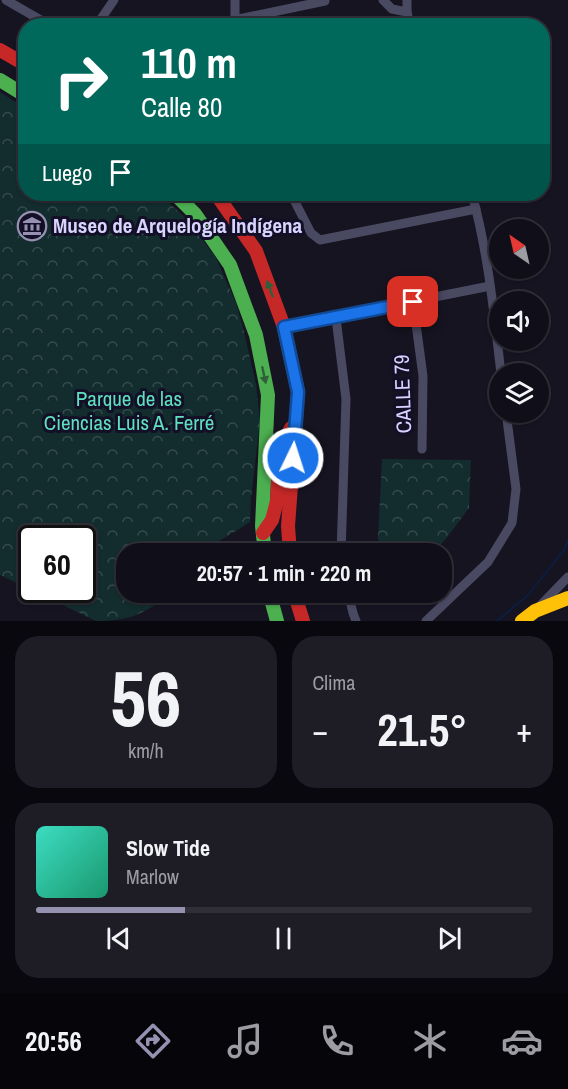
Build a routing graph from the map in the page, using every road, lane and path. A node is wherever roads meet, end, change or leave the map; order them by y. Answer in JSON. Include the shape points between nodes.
{"nodes":[{"id":1,"x":6,"y":0,"type":"edge"},
{"id":2,"x":114,"y":0,"type":"edge"},
{"id":3,"x":236,"y":0,"type":"edge"},
{"id":4,"x":383,"y":0,"type":"edge"},
{"id":5,"x":408,"y":0,"type":"edge"},
{"id":6,"x":326,"y":1,"type":"edge"},
{"id":7,"x":407,"y":12,"type":"junction"},
{"id":8,"x":37,"y":18,"type":"edge"},
{"id":9,"x":102,"y":18,"type":"edge"},
{"id":10,"x":235,"y":18,"type":"edge"},
{"id":11,"x":256,"y":18,"type":"edge"},
{"id":12,"x":408,"y":18,"type":"edge"},
{"id":13,"x":0,"y":50,"type":"edge"},
{"id":14,"x":18,"y":60,"type":"edge"},
{"id":15,"x":0,"y":81,"type":"edge"},
{"id":16,"x":18,"y":91,"type":"edge"},
{"id":17,"x":182,"y":201,"type":"edge"},
{"id":18,"x":221,"y":201,"type":"edge"},
{"id":19,"x":295,"y":201,"type":"edge"},
{"id":20,"x":474,"y":201,"type":"edge"},
{"id":21,"x":476,"y":209,"type":"junction"},
{"id":22,"x":490,"y":286,"type":"junction"},
{"id":23,"x":413,"y":302,"type":"junction"},
{"id":24,"x":336,"y":318,"type":"junction"},
{"id":25,"x":284,"y":327,"type":"junction"},
{"id":26,"x":500,"y":363,"type":"edge"},
{"id":27,"x":296,"y":412,"type":"junction"},
{"id":28,"x":507,"y":423,"type":"edge"},
{"id":29,"x":422,"y":449,"type":"dead end"},
{"id":30,"x":263,"y":533,"type":"junction"},
{"id":31,"x":264,"y":543,"type":"edge"},
{"id":32,"x":269,"y":543,"type":"edge"},
{"id":33,"x":289,"y":543,"type":"edge"},
{"id":34,"x":341,"y":543,"type":"edge"},
{"id":35,"x":568,"y":578,"type":"edge"},
{"id":36,"x":568,"y":598,"type":"edge"},
{"id":37,"x":272,"y":603,"type":"edge"},
{"id":38,"x":297,"y":603,"type":"edge"},
{"id":39,"x":351,"y":603,"type":"edge"},
{"id":40,"x":535,"y":611,"type":"junction"},
{"id":41,"x":277,"y":621,"type":"edge"},
{"id":42,"x":303,"y":621,"type":"edge"},
{"id":43,"x":356,"y":621,"type":"edge"},
{"id":44,"x":426,"y":621,"type":"edge"},
{"id":45,"x":522,"y":621,"type":"edge"}],
"edges":[{"from":1,"to":8,"type":"street"},
{"from":2,"to":9,"type":"street"},
{"from":3,"to":10,"type":"street"},
{"from":4,"to":7,"type":"street","via":[[392,9]]},
{"from":5,"to":7,"type":"street"},
{"from":6,"to":11,"type":"street"},
{"from":7,"to":12,"type":"street"},
{"from":13,"to":14,"type":"main road"},
{"from":15,"to":16,"type":"main road"},
{"from":17,"to":30,"type":"main road","one_way":true,"via":[[230,265],[256,335],[268,395]]},
{"from":25,"to":18,"type":"main road","one_way":true,"via":[[256,251]]},
{"from":19,"to":21,"type":"street","via":[[311,233],[320,240]]},
{"from":20,"to":21,"type":"street"},
{"from":21,"to":22,"type":"street"},
{"from":22,"to":23,"type":"street"},
{"from":22,"to":26,"type":"street"},
{"from":23,"to":24,"type":"street"},
{"from":23,"to":29,"type":"street","name":"CALLE 79","via":[[423,376]]},
{"from":24,"to":25,"type":"street"},
{"from":24,"to":34,"type":"street","via":[[346,399]]},
{"from":25,"to":27,"type":"main road","via":[[298,392]]},
{"from":27,"to":30,"type":"main road","via":[[282,447],[272,520]]},
{"from":27,"to":33,"type":"main road"},
{"from":28,"to":44,"type":"street","via":[[516,489],[512,523],[488,562]]},
{"from":30,"to":31,"type":"main road"},
{"from":30,"to":32,"type":"main road"},
{"from":35,"to":40,"type":"street"},
{"from":36,"to":40,"type":"main road"},
{"from":37,"to":41,"type":"main road"},
{"from":38,"to":42,"type":"main road"},
{"from":39,"to":43,"type":"street"},
{"from":40,"to":45,"type":"main road"}]}
